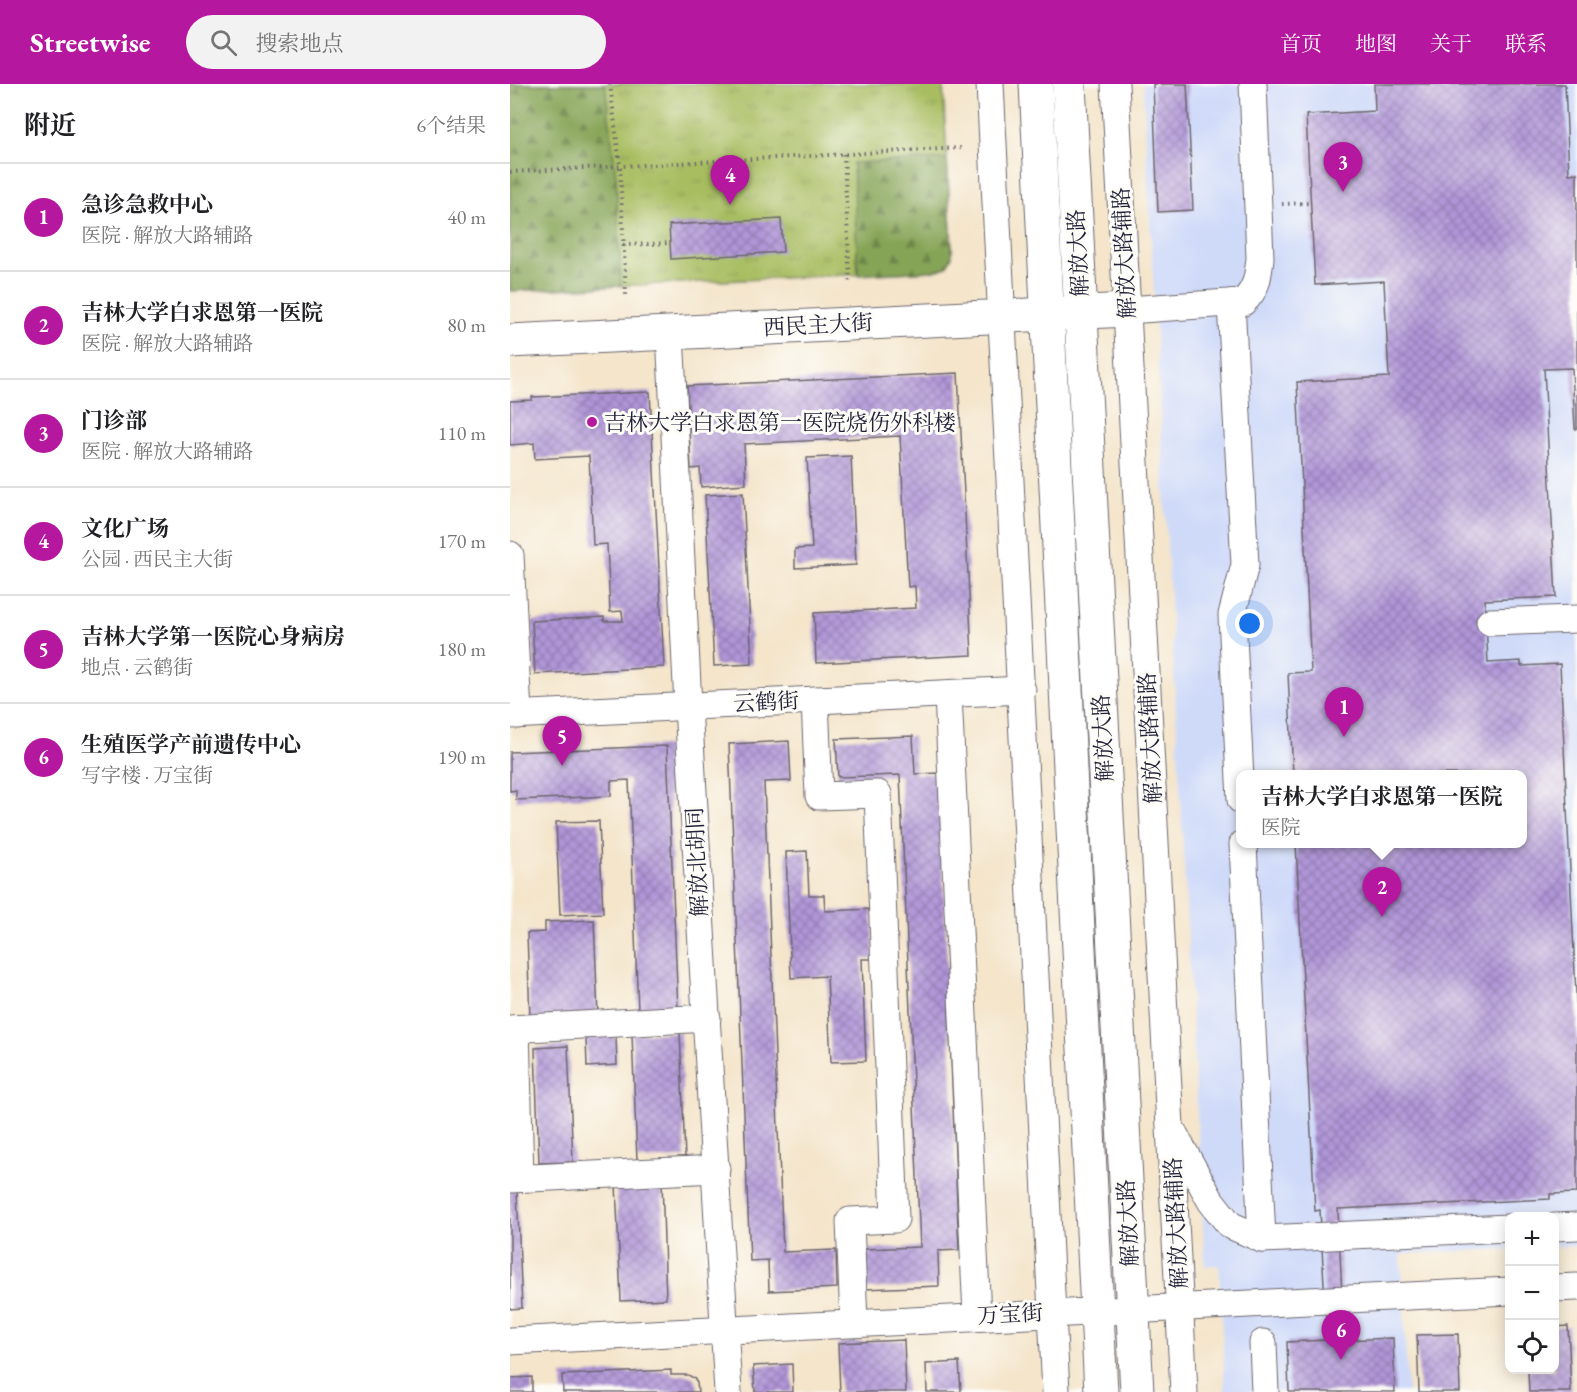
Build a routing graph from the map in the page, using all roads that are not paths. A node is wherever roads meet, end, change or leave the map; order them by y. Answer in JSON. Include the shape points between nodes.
{"nodes":[{"id":1,"x":990,"y":84,"type":"edge"},
{"id":2,"x":1036,"y":84,"type":"edge"},
{"id":3,"x":1069,"y":84,"type":"edge"},
{"id":4,"x":1115,"y":84,"type":"edge"},
{"id":5,"x":1253,"y":84,"type":"edge"},
{"id":6,"x":1232,"y":303,"type":"junction"},
{"id":7,"x":1127,"y":310,"type":"junction"},
{"id":8,"x":1081,"y":312,"type":"junction"},
{"id":9,"x":1047,"y":314,"type":"junction"},
{"id":10,"x":1002,"y":316,"type":"junction"},
{"id":11,"x":670,"y":332,"type":"junction"},
{"id":12,"x":510,"y":341,"type":"edge"},
{"id":13,"x":510,"y":555,"type":"edge"},
{"id":14,"x":1577,"y":619,"type":"edge"},
{"id":15,"x":1490,"y":622,"type":"dead end"},
{"id":16,"x":1022,"y":690,"type":"junction"},
{"id":17,"x":948,"y":693,"type":"junction"},
{"id":18,"x":815,"y":700,"type":"junction"},
{"id":19,"x":688,"y":706,"type":"junction"},
{"id":20,"x":514,"y":715,"type":"edge"},
{"id":21,"x":1240,"y":770,"type":"edge"},
{"id":22,"x":1243,"y":848,"type":"edge"},
{"id":23,"x":707,"y":1018,"type":"junction"},
{"id":24,"x":513,"y":1029,"type":"edge"},
{"id":25,"x":1170,"y":1127,"type":"junction"},
{"id":26,"x":716,"y":1169,"type":"junction"},
{"id":27,"x":515,"y":1179,"type":"edge"},
{"id":28,"x":1577,"y":1226,"type":"edge"},
{"id":29,"x":1559,"y":1227,"type":"edge"},
{"id":30,"x":1505,"y":1228,"type":"edge"},
{"id":31,"x":1262,"y":1239,"type":"junction"},
{"id":32,"x":1577,"y":1287,"type":"edge"},
{"id":33,"x":1559,"y":1288,"type":"edge"},
{"id":34,"x":1505,"y":1291,"type":"edge"},
{"id":35,"x":1180,"y":1306,"type":"junction"},
{"id":36,"x":1133,"y":1308,"type":"junction"},
{"id":37,"x":1097,"y":1311,"type":"junction"},
{"id":38,"x":1052,"y":1312,"type":"junction"},
{"id":39,"x":977,"y":1316,"type":"junction"},
{"id":40,"x":854,"y":1323,"type":"junction"},
{"id":41,"x":725,"y":1329,"type":"junction"},
{"id":42,"x":510,"y":1341,"type":"edge"},
{"id":43,"x":1263,"y":1343,"type":"dead end"},
{"id":44,"x":728,"y":1392,"type":"edge"},
{"id":45,"x":1056,"y":1392,"type":"edge"},
{"id":46,"x":1101,"y":1392,"type":"edge"},
{"id":47,"x":1137,"y":1392,"type":"edge"},
{"id":48,"x":1184,"y":1392,"type":"edge"},
{"id":49,"x":1265,"y":1392,"type":"edge"}],
"edges":[{"from":1,"to":10,"type":"street"},
{"from":2,"to":9,"type":"main road","name":"解放大路"},
{"from":3,"to":8,"type":"main road","name":"解放大路"},
{"from":4,"to":7,"type":"street","name":"解放大路辅路"},
{"from":5,"to":6,"type":"street","via":[[1258,281],[1243,302]]},
{"from":6,"to":7,"type":"street"},
{"from":6,"to":21,"type":"street","via":[[1245,565],[1232,615]]},
{"from":7,"to":8,"type":"main road","name":"西民主大街"},
{"from":7,"to":25,"type":"street","name":"解放大路辅路"},
{"from":8,"to":9,"type":"main road","name":"西民主大街"},
{"from":8,"to":36,"type":"main road","name":"解放大路"},
{"from":9,"to":10,"type":"main road","name":"西民主大街"},
{"from":9,"to":37,"type":"main road","name":"解放大路"},
{"from":10,"to":11,"type":"main road","name":"西民主大街"},
{"from":10,"to":16,"type":"street"},
{"from":11,"to":12,"type":"main road","name":"西民主大街"},
{"from":11,"to":19,"type":"street","name":"解放北胡同"},
{"from":13,"to":20,"type":"street"},
{"from":14,"to":15,"type":"street"},
{"from":16,"to":17,"type":"street","name":"云鹤街"},
{"from":16,"to":38,"type":"street"},
{"from":17,"to":18,"type":"street","name":"云鹤街"},
{"from":17,"to":39,"type":"street"},
{"from":18,"to":19,"type":"street","name":"云鹤街"},
{"from":18,"to":40,"type":"street","via":[[819,796],[878,794],[895,1219],[850,1221]]},
{"from":19,"to":20,"type":"street","name":"云鹤街"},
{"from":19,"to":23,"type":"street","name":"解放北胡同"},
{"from":22,"to":31,"type":"street"},
{"from":23,"to":24,"type":"street"},
{"from":23,"to":26,"type":"street","name":"解放北胡同"},
{"from":24,"to":27,"type":"street"},
{"from":25,"to":31,"type":"street","via":[[1211,1201],[1230,1225]]},
{"from":25,"to":35,"type":"street","name":"解放大路辅路"},
{"from":26,"to":27,"type":"street"},
{"from":26,"to":41,"type":"street","name":"解放北胡同"},
{"from":28,"to":29,"type":"street"},
{"from":30,"to":31,"type":"street"},
{"from":32,"to":33,"type":"street"},
{"from":34,"to":35,"type":"street","name":"万宝街"},
{"from":35,"to":36,"type":"street","name":"万宝街"},
{"from":35,"to":48,"type":"street","name":"解放大路辅路"},
{"from":36,"to":37,"type":"street","name":"万宝街"},
{"from":36,"to":47,"type":"main road","name":"解放大路"},
{"from":37,"to":38,"type":"street","name":"万宝街"},
{"from":37,"to":46,"type":"main road","name":"解放大路"},
{"from":38,"to":39,"type":"street","name":"万宝街"},
{"from":38,"to":45,"type":"street"},
{"from":39,"to":40,"type":"street","name":"万宝街"},
{"from":40,"to":41,"type":"street","name":"万宝街"},
{"from":41,"to":42,"type":"street","name":"万宝街"},
{"from":41,"to":44,"type":"street","name":"解放北胡同"},
{"from":43,"to":49,"type":"street"}]}
